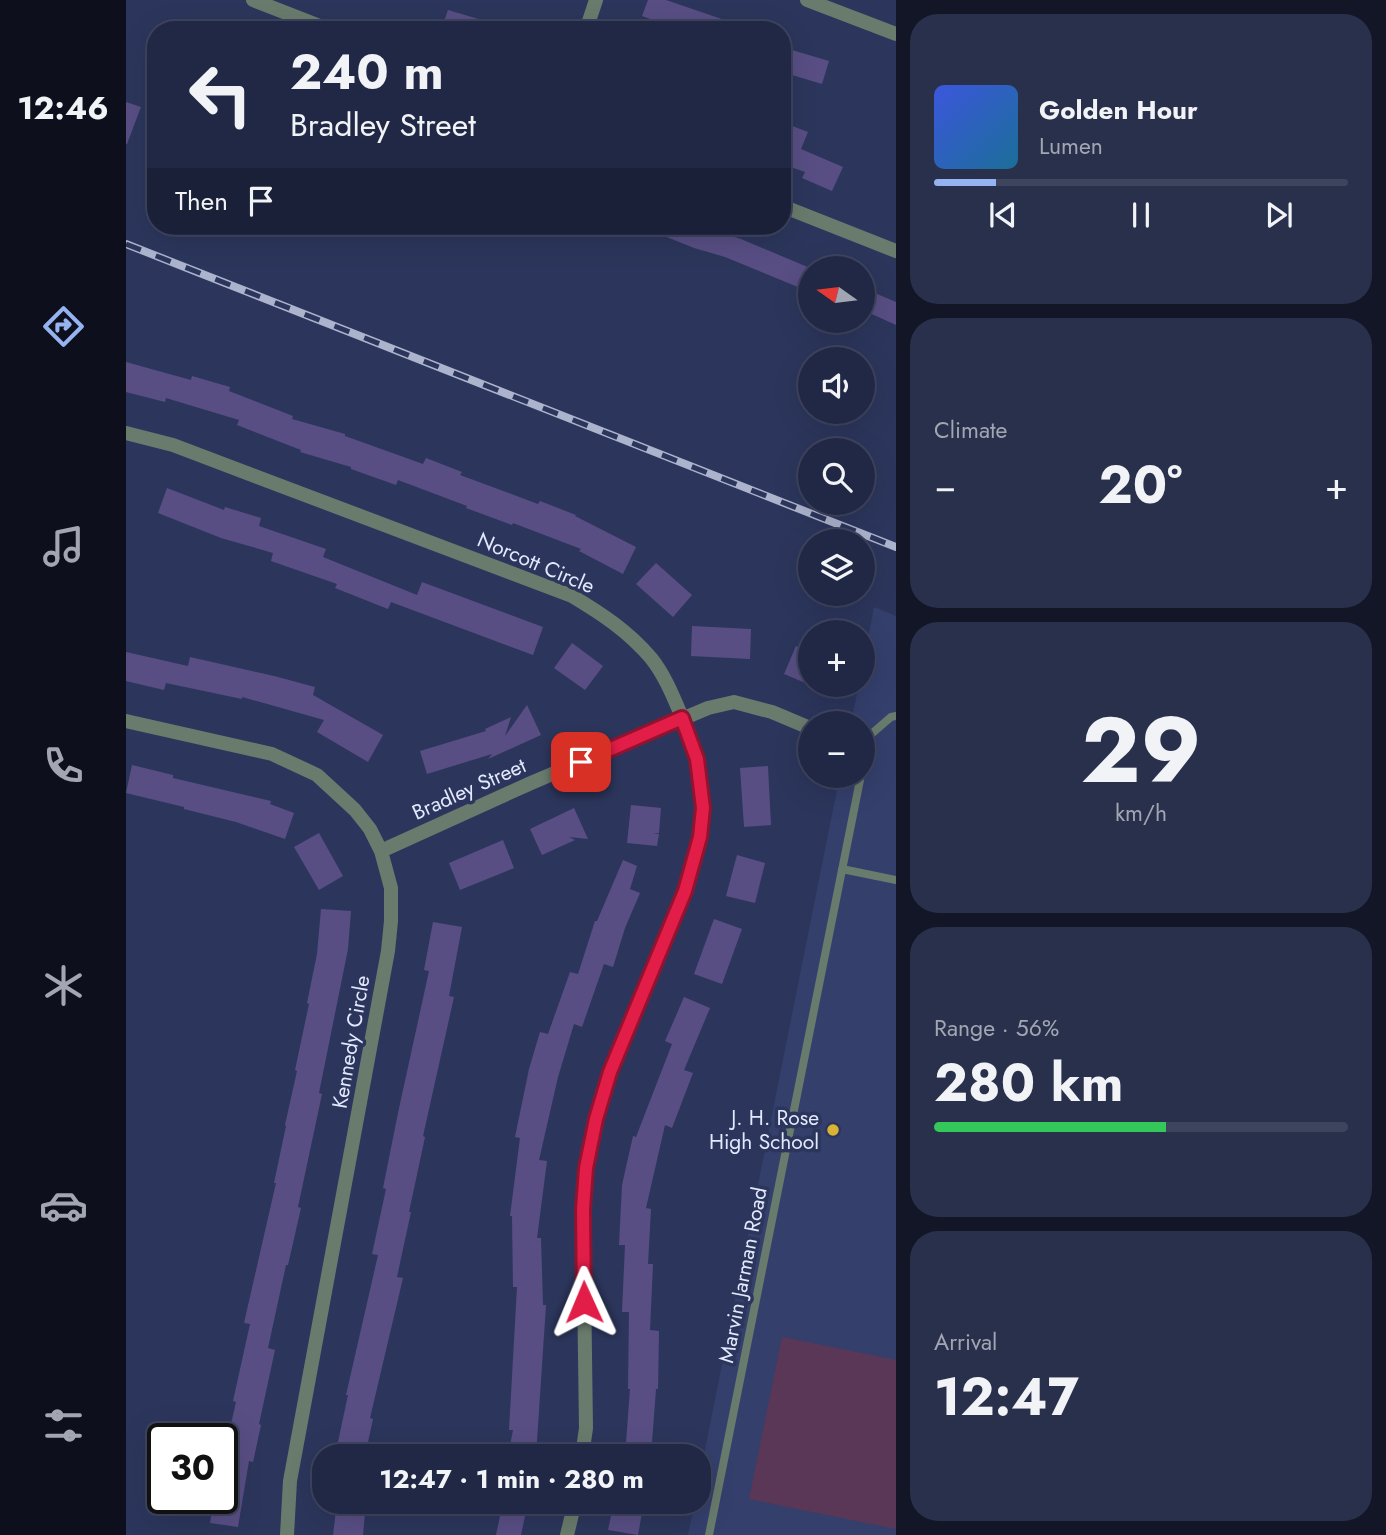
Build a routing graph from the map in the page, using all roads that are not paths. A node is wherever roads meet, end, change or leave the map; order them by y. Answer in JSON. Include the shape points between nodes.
{"nodes":[{"id":1,"x":253,"y":0,"type":"edge"},
{"id":2,"x":596,"y":0,"type":"edge"},
{"id":3,"x":807,"y":0,"type":"edge"},
{"id":4,"x":307,"y":21,"type":"edge"},
{"id":5,"x":589,"y":21,"type":"edge"},
{"id":6,"x":896,"y":34,"type":"edge"},
{"id":7,"x":791,"y":210,"type":"edge"},
{"id":8,"x":896,"y":251,"type":"edge"},
{"id":9,"x":126,"y":433,"type":"edge"},
{"id":10,"x":896,"y":716,"type":"edge"},
{"id":11,"x":682,"y":718,"type":"junction"},
{"id":12,"x":126,"y":721,"type":"edge"},
{"id":13,"x":798,"y":723,"type":"edge"},
{"id":14,"x":875,"y":731,"type":"edge"},
{"id":15,"x":858,"y":788,"type":"edge"},
{"id":16,"x":381,"y":851,"type":"junction"},
{"id":17,"x":842,"y":869,"type":"junction"},
{"id":18,"x":896,"y":880,"type":"edge"},
{"id":19,"x":584,"y":1444,"type":"edge"},
{"id":20,"x":572,"y":1514,"type":"edge"},
{"id":21,"x":287,"y":1535,"type":"edge"},
{"id":22,"x":567,"y":1535,"type":"edge"},
{"id":23,"x":709,"y":1535,"type":"edge"}],
"edges":[{"from":1,"to":4,"type":"street"},
{"from":2,"to":5,"type":"street"},
{"from":3,"to":6,"type":"street"},
{"from":7,"to":8,"type":"street"},
{"from":9,"to":11,"type":"street","name":"Norcott Circle","via":[[173,445],[572,596],[615,623],[652,659]]},
{"from":10,"to":14,"type":"lane"},
{"from":11,"to":13,"type":"street","name":"Bradley Street","via":[[733,702]]},
{"from":11,"to":16,"type":"street","name":"Bradley Street"},
{"from":11,"to":19,"type":"street","name":"Norcott Circle","via":[[697,759],[703,808],[700,837],[685,891],[610,1072],[586,1168]]},
{"from":12,"to":16,"type":"street","name":"Kennedy Circle","via":[[272,754],[317,775],[355,810]]},
{"from":15,"to":17,"type":"lane","name":"Marvin Jarman Road"},
{"from":16,"to":21,"type":"street","name":"Kennedy Circle","via":[[391,888],[388,951],[290,1481]]},
{"from":17,"to":18,"type":"lane"},
{"from":17,"to":23,"type":"lane","name":"Marvin Jarman Road"},
{"from":20,"to":22,"type":"street"}]}
